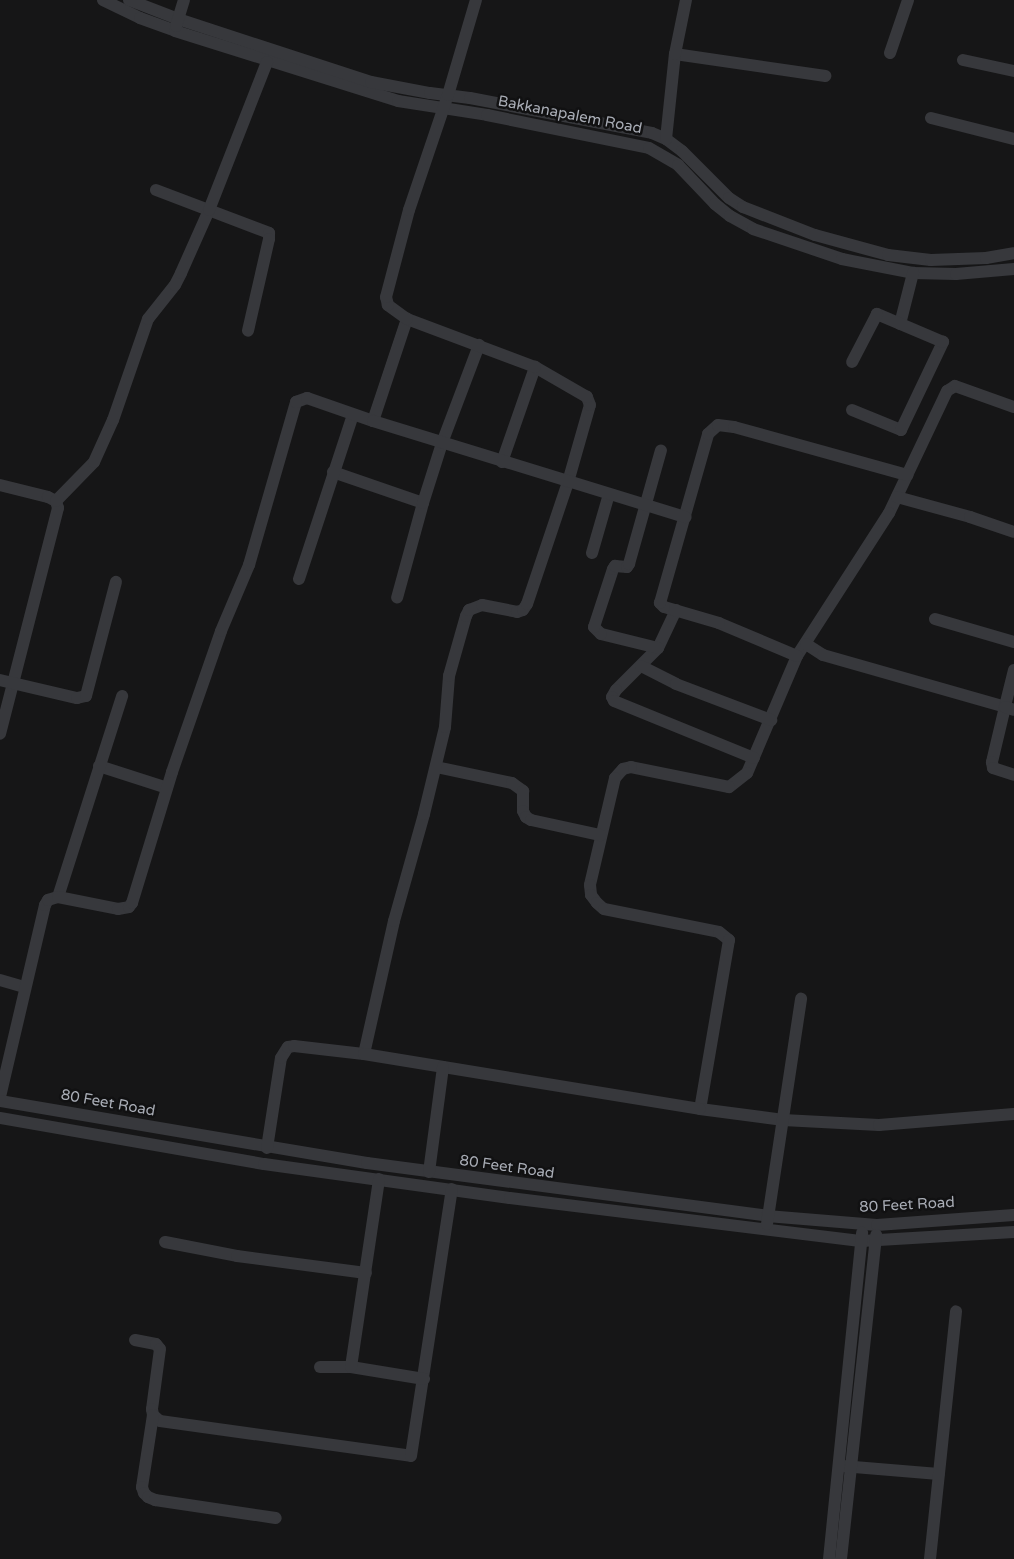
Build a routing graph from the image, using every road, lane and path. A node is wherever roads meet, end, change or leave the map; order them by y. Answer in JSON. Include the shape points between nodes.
{"nodes":[{"id":1,"x":103,"y":0,"type":"edge"},
{"id":2,"x":129,"y":0,"type":"edge"},
{"id":3,"x":184,"y":0,"type":"edge"},
{"id":4,"x":476,"y":0,"type":"edge"},
{"id":5,"x":686,"y":0,"type":"edge"},
{"id":6,"x":908,"y":0,"type":"edge"},
{"id":7,"x":176,"y":25,"type":"junction"},
{"id":8,"x":890,"y":53,"type":"dead end"},
{"id":9,"x":675,"y":54,"type":"junction"},
{"id":10,"x":963,"y":60,"type":"dead end"},
{"id":11,"x":267,"y":62,"type":"junction"},
{"id":12,"x":1014,"y":71,"type":"edge"},
{"id":13,"x":825,"y":76,"type":"dead end"},
{"id":14,"x":448,"y":95,"type":"junction"},
{"id":15,"x":443,"y":108,"type":"junction"},
{"id":16,"x":930,"y":118,"type":"dead end"},
{"id":17,"x":666,"y":139,"type":"junction"},
{"id":18,"x":1014,"y":139,"type":"edge"},
{"id":19,"x":156,"y":190,"type":"dead end"},
{"id":20,"x":209,"y":210,"type":"junction"},
{"id":21,"x":1014,"y":253,"type":"edge"},
{"id":22,"x":1014,"y":268,"type":"edge"},
{"id":23,"x":913,"y":273,"type":"junction"},
{"id":24,"x":407,"y":319,"type":"junction"},
{"id":25,"x":900,"y":324,"type":"junction"},
{"id":26,"x":248,"y":331,"type":"dead end"},
{"id":27,"x":479,"y":345,"type":"junction"},
{"id":28,"x":852,"y":362,"type":"dead end"},
{"id":29,"x":535,"y":367,"type":"junction"},
{"id":30,"x":1014,"y":407,"type":"edge"},
{"id":31,"x":852,"y":410,"type":"dead end"},
{"id":32,"x":354,"y":415,"type":"junction"},
{"id":33,"x":373,"y":421,"type":"junction"},
{"id":34,"x":442,"y":443,"type":"junction"},
{"id":35,"x":661,"y":450,"type":"dead end"},
{"id":36,"x":502,"y":462,"type":"junction"},
{"id":37,"x":333,"y":472,"type":"junction"},
{"id":38,"x":907,"y":475,"type":"junction"},
{"id":39,"x":568,"y":482,"type":"junction"},
{"id":40,"x":0,"y":485,"type":"edge"},
{"id":41,"x":609,"y":494,"type":"junction"},
{"id":42,"x":897,"y":497,"type":"junction"},
{"id":43,"x":56,"y":501,"type":"junction"},
{"id":44,"x":423,"y":503,"type":"junction"},
{"id":45,"x":645,"y":504,"type":"junction"},
{"id":46,"x":686,"y":516,"type":"junction"},
{"id":47,"x":1014,"y":532,"type":"edge"},
{"id":48,"x":592,"y":553,"type":"dead end"},
{"id":49,"x":299,"y":579,"type":"dead end"},
{"id":50,"x":116,"y":582,"type":"dead end"},
{"id":51,"x":396,"y":598,"type":"dead end"},
{"id":52,"x":676,"y":610,"type":"junction"},
{"id":53,"x":935,"y":620,"type":"dead end"},
{"id":54,"x":1014,"y":642,"type":"edge"},
{"id":55,"x":806,"y":644,"type":"junction"},
{"id":56,"x":658,"y":648,"type":"junction"},
{"id":57,"x":797,"y":656,"type":"junction"},
{"id":58,"x":642,"y":666,"type":"junction"},
{"id":59,"x":1014,"y":670,"type":"edge"},
{"id":60,"x":6,"y":682,"type":"edge"},
{"id":61,"x":122,"y":696,"type":"dead end"},
{"id":62,"x":1009,"y":708,"type":"edge"},
{"id":63,"x":771,"y":720,"type":"junction"},
{"id":64,"x":0,"y":734,"type":"edge"},
{"id":65,"x":754,"y":758,"type":"junction"},
{"id":66,"x":100,"y":766,"type":"junction"},
{"id":67,"x":436,"y":767,"type":"junction"},
{"id":68,"x":1014,"y":775,"type":"edge"},
{"id":69,"x":167,"y":788,"type":"junction"},
{"id":70,"x":600,"y":835,"type":"junction"},
{"id":71,"x":58,"y":897,"type":"junction"},
{"id":72,"x":0,"y":980,"type":"edge"},
{"id":73,"x":25,"y":987,"type":"junction"},
{"id":74,"x":801,"y":999,"type":"dead end"},
{"id":75,"x":364,"y":1054,"type":"junction"},
{"id":76,"x":442,"y":1067,"type":"junction"},
{"id":77,"x":0,"y":1097,"type":"edge"},
{"id":78,"x":0,"y":1101,"type":"edge"},
{"id":79,"x":700,"y":1109,"type":"junction"},
{"id":80,"x":1014,"y":1114,"type":"edge"},
{"id":81,"x":0,"y":1118,"type":"edge"},
{"id":82,"x":783,"y":1120,"type":"junction"},
{"id":83,"x":267,"y":1148,"type":"junction"},
{"id":84,"x":429,"y":1172,"type":"junction"},
{"id":85,"x":379,"y":1179,"type":"junction"},
{"id":86,"x":452,"y":1190,"type":"junction"},
{"id":87,"x":1014,"y":1215,"type":"edge"},
{"id":88,"x":767,"y":1216,"type":"junction"},
{"id":89,"x":863,"y":1225,"type":"junction"},
{"id":90,"x":876,"y":1225,"type":"junction"},
{"id":91,"x":766,"y":1230,"type":"junction"},
{"id":92,"x":1014,"y":1232,"type":"edge"},
{"id":93,"x":862,"y":1241,"type":"junction"},
{"id":94,"x":166,"y":1242,"type":"dead end"},
{"id":95,"x":875,"y":1242,"type":"junction"},
{"id":96,"x":366,"y":1273,"type":"junction"},
{"id":97,"x":956,"y":1311,"type":"dead end"},
{"id":98,"x":135,"y":1340,"type":"dead end"},
{"id":99,"x":320,"y":1367,"type":"dead end"},
{"id":100,"x":351,"y":1367,"type":"junction"},
{"id":101,"x":424,"y":1379,"type":"junction"},
{"id":102,"x":153,"y":1415,"type":"junction"},
{"id":103,"x":844,"y":1467,"type":"junction"},
{"id":104,"x":939,"y":1474,"type":"junction"},
{"id":105,"x":276,"y":1518,"type":"dead end"},
{"id":106,"x":829,"y":1559,"type":"edge"},
{"id":107,"x":840,"y":1559,"type":"edge"},
{"id":108,"x":930,"y":1559,"type":"edge"}],
"edges":[{"from":1,"to":7,"type":"street","name":"Bakkanapalem Road","via":[[140,18]]},
{"from":2,"to":7,"type":"street"},
{"from":3,"to":7,"type":"street"},
{"from":4,"to":14,"type":"street"},
{"from":5,"to":9,"type":"street"},
{"from":6,"to":8,"type":"street"},
{"from":7,"to":11,"type":"street","name":"Bakkanapalem Road"},
{"from":7,"to":14,"type":"street","via":[[371,82]]},
{"from":9,"to":13,"type":"street"},
{"from":9,"to":17,"type":"street"},
{"from":10,"to":12,"type":"street"},
{"from":11,"to":15,"type":"street","name":"Bakkanapalem Road","via":[[398,101]]},
{"from":11,"to":20,"type":"street"},
{"from":14,"to":15,"type":"street"},
{"from":14,"to":17,"type":"street","via":[[633,128]]},
{"from":15,"to":23,"type":"street","name":"Bakkanapalem Road","via":[[650,148],[678,165],[730,216],[753,229],[842,259]]},
{"from":15,"to":24,"type":"street","via":[[386,291],[388,305]]},
{"from":16,"to":18,"type":"street"},
{"from":17,"to":21,"type":"street","via":[[742,207],[815,235],[888,255],[931,260],[986,258]]},
{"from":19,"to":20,"type":"street"},
{"from":20,"to":26,"type":"street","via":[[269,233]]},
{"from":20,"to":43,"type":"street","via":[[175,285],[148,319],[94,462]]},
{"from":22,"to":23,"type":"street","name":"Bakkanapalem Road","via":[[956,274]]},
{"from":23,"to":25,"type":"street"},
{"from":24,"to":27,"type":"street"},
{"from":24,"to":33,"type":"street"},
{"from":25,"to":28,"type":"street","via":[[876,314]]},
{"from":25,"to":31,"type":"street","via":[[943,342],[901,430]]},
{"from":27,"to":29,"type":"street"},
{"from":27,"to":34,"type":"street"},
{"from":29,"to":36,"type":"street"},
{"from":29,"to":39,"type":"street","via":[[587,397],[590,405]]},
{"from":30,"to":38,"type":"street","via":[[955,386],[947,391]]},
{"from":32,"to":33,"type":"street"},
{"from":32,"to":37,"type":"street"},
{"from":32,"to":69,"type":"street","via":[[307,398],[300,399],[293,408],[249,565],[221,631]]},
{"from":33,"to":34,"type":"street"},
{"from":34,"to":36,"type":"street"},
{"from":34,"to":44,"type":"street"},
{"from":35,"to":45,"type":"street"},
{"from":36,"to":39,"type":"street"},
{"from":37,"to":44,"type":"street"},
{"from":37,"to":49,"type":"street"},
{"from":38,"to":42,"type":"street"},
{"from":38,"to":46,"type":"street","via":[[718,425],[708,434]]},
{"from":39,"to":41,"type":"street"},
{"from":39,"to":67,"type":"street","via":[[523,610],[512,612],[482,605],[469,610],[466,616],[450,676],[445,727]]},
{"from":40,"to":43,"type":"street"},
{"from":41,"to":45,"type":"street"},
{"from":41,"to":48,"type":"street"},
{"from":42,"to":47,"type":"street"},
{"from":42,"to":55,"type":"street"},
{"from":43,"to":60,"type":"street","via":[[56,516]]},
{"from":44,"to":51,"type":"street"},
{"from":45,"to":46,"type":"street"},
{"from":45,"to":56,"type":"street","via":[[629,564],[613,569],[594,628],[600,634]]},
{"from":46,"to":52,"type":"street","via":[[660,603]]},
{"from":50,"to":60,"type":"street","via":[[86,696],[77,698]]},
{"from":52,"to":56,"type":"street"},
{"from":52,"to":57,"type":"street","via":[[719,623]]},
{"from":53,"to":54,"type":"street"},
{"from":55,"to":57,"type":"street"},
{"from":55,"to":62,"type":"street","via":[[822,655]]},
{"from":56,"to":58,"type":"street"},
{"from":57,"to":63,"type":"street"},
{"from":58,"to":63,"type":"street","via":[[676,684]]},
{"from":58,"to":65,"type":"street","via":[[616,690],[612,697],[614,701]]},
{"from":59,"to":62,"type":"street"},
{"from":60,"to":64,"type":"street"},
{"from":61,"to":66,"type":"street"},
{"from":62,"to":68,"type":"street","via":[[992,762],[993,768]]},
{"from":63,"to":65,"type":"street"},
{"from":65,"to":70,"type":"street","via":[[747,773],[729,787],[631,767],[623,769],[615,778]]},
{"from":66,"to":69,"type":"street"},
{"from":66,"to":71,"type":"street"},
{"from":67,"to":70,"type":"street","via":[[512,783],[523,791],[523,811],[531,820]]},
{"from":67,"to":75,"type":"street","via":[[394,921]]},
{"from":69,"to":71,"type":"street","via":[[129,907],[118,909]]},
{"from":70,"to":79,"type":"street","via":[[590,885],[597,904],[604,909],[719,932],[729,940]]},
{"from":71,"to":73,"type":"street","via":[[48,900],[45,905]]},
{"from":72,"to":73,"type":"street"},
{"from":73,"to":77,"type":"street"},
{"from":74,"to":82,"type":"street"},
{"from":75,"to":76,"type":"street"},
{"from":75,"to":83,"type":"street","via":[[288,1047],[281,1058]]},
{"from":76,"to":79,"type":"street"},
{"from":76,"to":84,"type":"street"},
{"from":78,"to":83,"type":"street","name":"80 Feet Road"},
{"from":79,"to":82,"type":"street"},
{"from":80,"to":82,"type":"street","via":[[879,1125]]},
{"from":81,"to":85,"type":"street","via":[[264,1164]]},
{"from":82,"to":88,"type":"street"},
{"from":83,"to":84,"type":"street","name":"80 Feet Road"},
{"from":84,"to":88,"type":"street","name":"80 Feet Road"},
{"from":85,"to":86,"type":"street"},
{"from":85,"to":96,"type":"street"},
{"from":86,"to":91,"type":"street"},
{"from":86,"to":101,"type":"street"},
{"from":87,"to":90,"type":"street","name":"80 Feet Road"},
{"from":88,"to":89,"type":"street","name":"80 Feet Road"},
{"from":88,"to":91,"type":"street"},
{"from":89,"to":90,"type":"street","name":"80 Feet Road"},
{"from":89,"to":93,"type":"street"},
{"from":90,"to":95,"type":"street"},
{"from":91,"to":93,"type":"street"},
{"from":92,"to":95,"type":"street"},
{"from":93,"to":95,"type":"street"},
{"from":93,"to":103,"type":"street"},
{"from":94,"to":96,"type":"street","via":[[237,1256]]},
{"from":95,"to":103,"type":"street"},
{"from":96,"to":100,"type":"street"},
{"from":97,"to":104,"type":"street"},
{"from":98,"to":102,"type":"street","via":[[156,1344],[160,1349]]},
{"from":99,"to":100,"type":"street"},
{"from":100,"to":101,"type":"street"},
{"from":101,"to":102,"type":"street","via":[[411,1456],[168,1423]]},
{"from":102,"to":105,"type":"street","via":[[142,1487],[148,1497]]},
{"from":103,"to":104,"type":"street"},
{"from":103,"to":106,"type":"street"},
{"from":103,"to":107,"type":"street"},
{"from":104,"to":108,"type":"street"}]}
